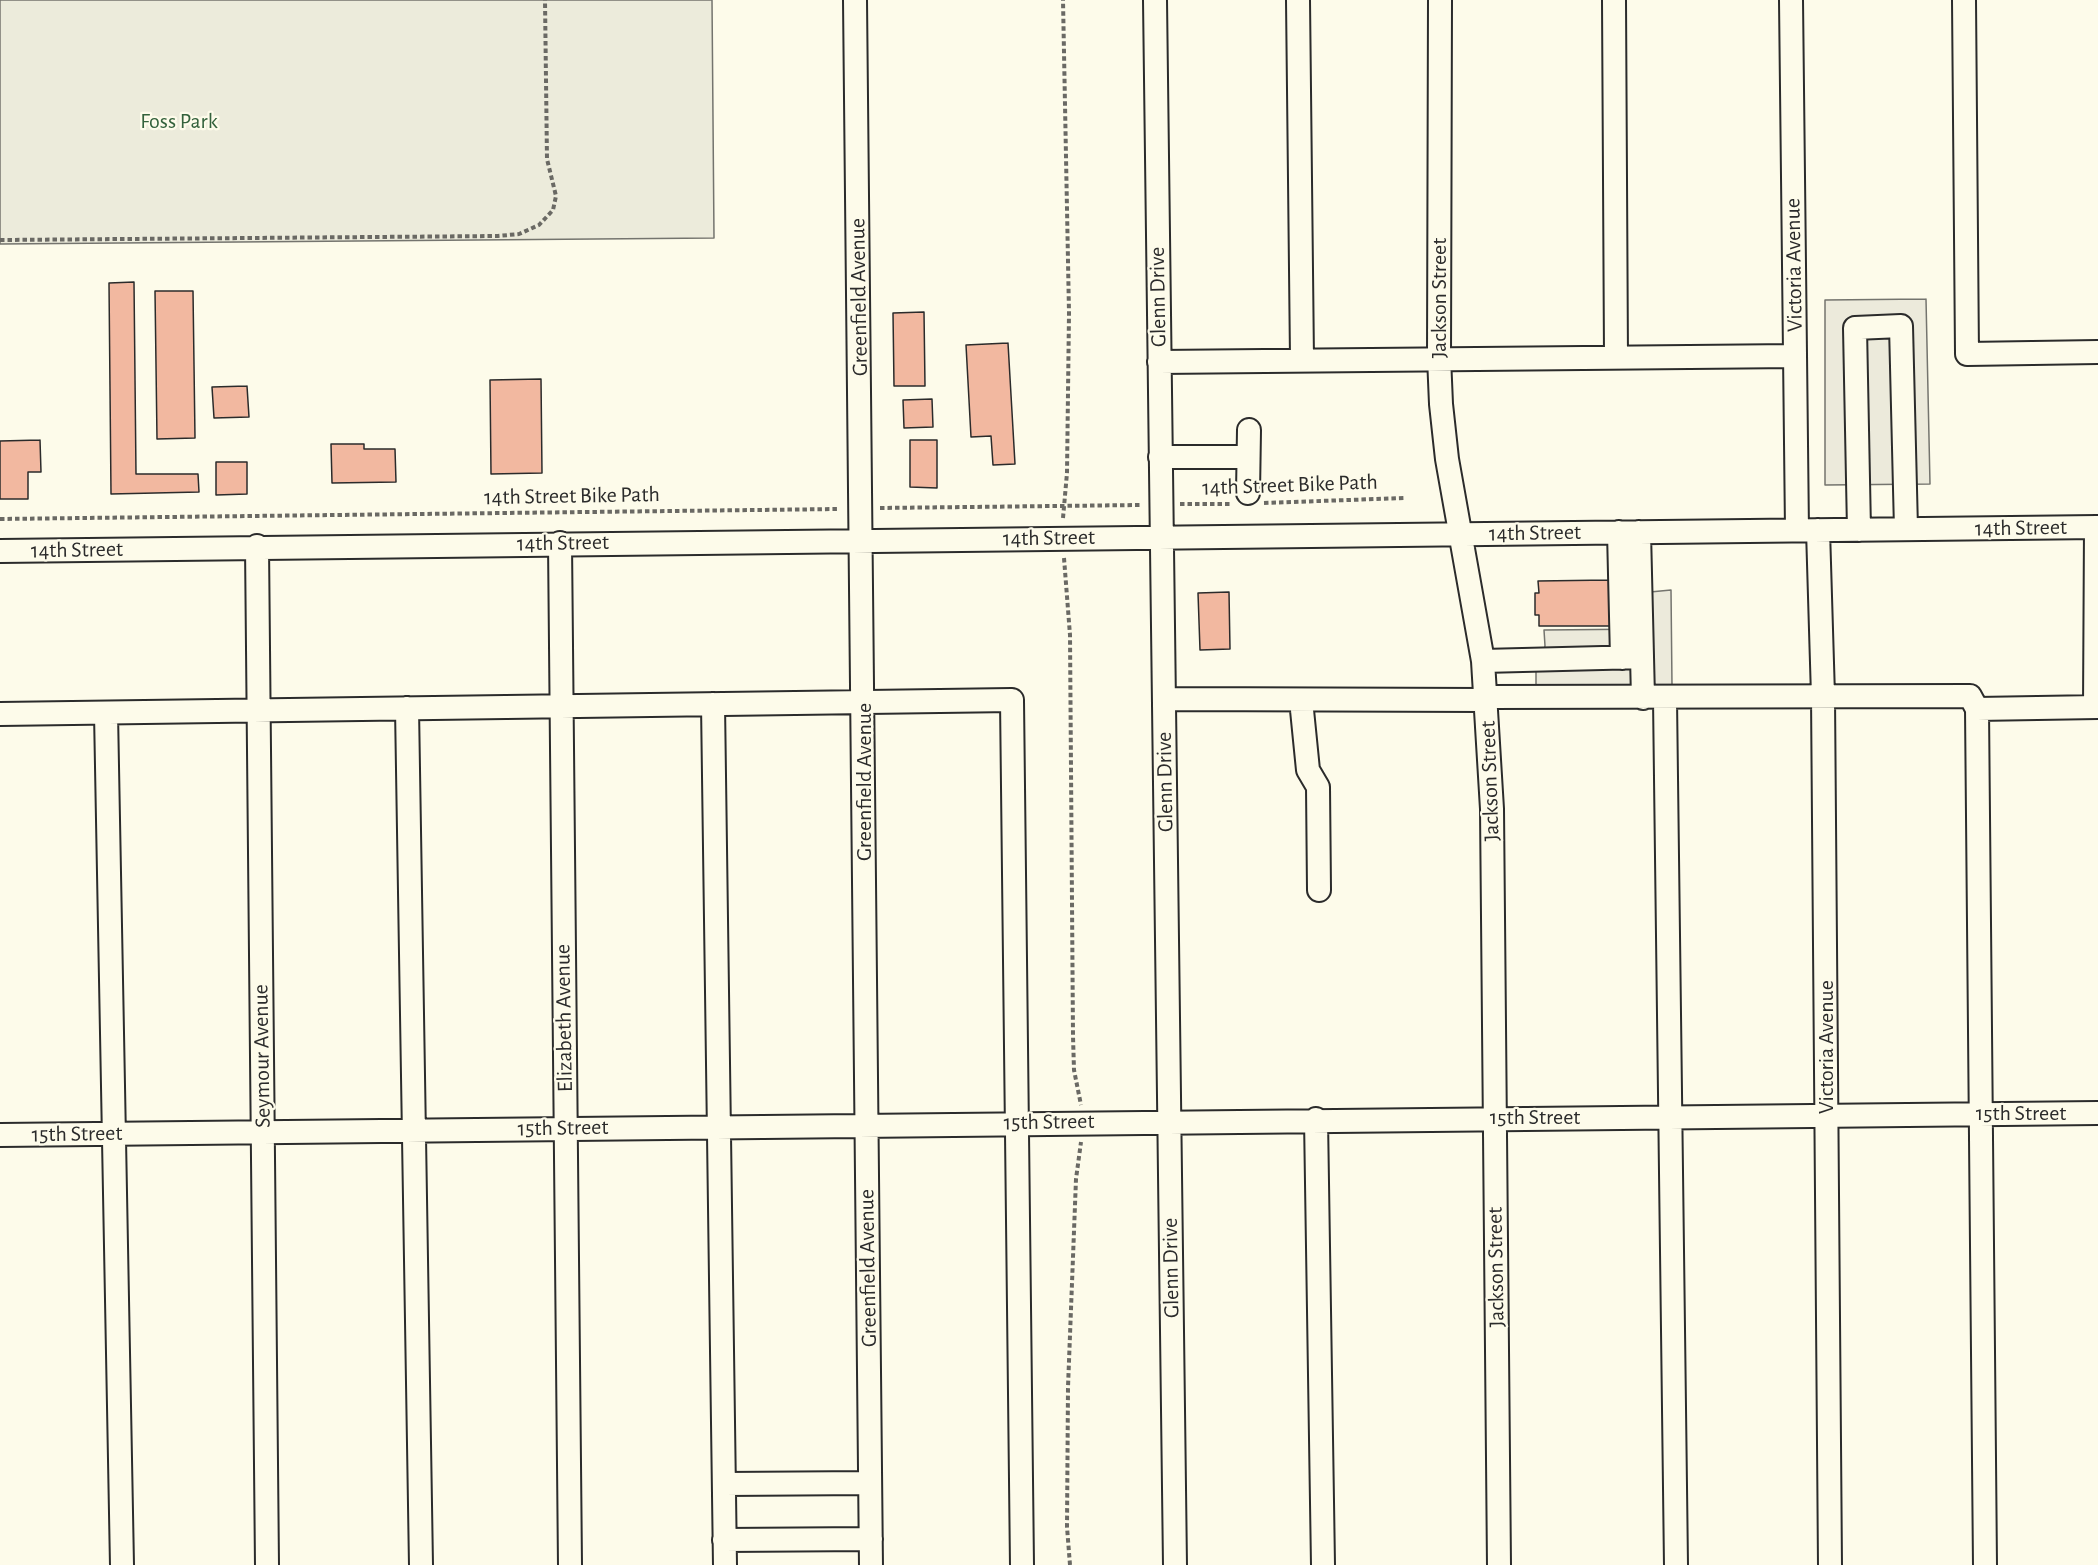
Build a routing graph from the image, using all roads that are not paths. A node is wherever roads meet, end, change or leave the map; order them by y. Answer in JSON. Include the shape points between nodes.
{"nodes":[{"id":1,"x":855,"y":0,"type":"edge"},
{"id":2,"x":1155,"y":0,"type":"edge"},
{"id":3,"x":1298,"y":0,"type":"edge"},
{"id":4,"x":1440,"y":0,"type":"edge"},
{"id":5,"x":1614,"y":0,"type":"edge"},
{"id":6,"x":1791,"y":0,"type":"edge"},
{"id":7,"x":1964,"y":0,"type":"edge"},
{"id":8,"x":2098,"y":352,"type":"edge"},
{"id":9,"x":1795,"y":356,"type":"junction"},
{"id":10,"x":1439,"y":357,"type":"junction"},
{"id":11,"x":1616,"y":357,"type":"junction"},
{"id":12,"x":1302,"y":359,"type":"junction"},
{"id":13,"x":1159,"y":362,"type":"junction"},
{"id":14,"x":1249,"y":430,"type":"dead end"},
{"id":15,"x":1160,"y":457,"type":"junction"},
{"id":16,"x":1248,"y":457,"type":"junction"},
{"id":17,"x":1247,"y":500,"type":"road end"},
{"id":18,"x":2097,"y":527,"type":"edge"},
{"id":19,"x":1906,"y":529,"type":"junction"},
{"id":20,"x":1808,"y":530,"type":"junction"},
{"id":21,"x":1859,"y":530,"type":"junction"},
{"id":22,"x":1629,"y":532,"type":"junction"},
{"id":23,"x":1460,"y":534,"type":"junction"},
{"id":24,"x":1161,"y":537,"type":"junction"},
{"id":25,"x":862,"y":540,"type":"junction"},
{"id":26,"x":560,"y":543,"type":"junction"},
{"id":27,"x":257,"y":546,"type":"junction"},
{"id":28,"x":0,"y":551,"type":"edge"},
{"id":29,"x":1632,"y":657,"type":"junction"},
{"id":30,"x":1484,"y":661,"type":"junction"},
{"id":31,"x":1823,"y":696,"type":"junction"},
{"id":32,"x":1487,"y":698,"type":"junction"},
{"id":33,"x":1654,"y":698,"type":"junction"},
{"id":34,"x":1164,"y":699,"type":"junction"},
{"id":35,"x":1301,"y":699,"type":"junction"},
{"id":36,"x":863,"y":702,"type":"junction"},
{"id":37,"x":713,"y":704,"type":"junction"},
{"id":38,"x":561,"y":706,"type":"junction"},
{"id":39,"x":2097,"y":707,"type":"edge"},
{"id":40,"x":407,"y":708,"type":"junction"},
{"id":41,"x":1977,"y":710,"type":"junction"},
{"id":42,"x":259,"y":711,"type":"junction"},
{"id":43,"x":106,"y":713,"type":"junction"},
{"id":44,"x":0,"y":714,"type":"edge"},
{"id":45,"x":1319,"y":890,"type":"dead end"},
{"id":46,"x":2098,"y":1113,"type":"edge"},
{"id":47,"x":1979,"y":1114,"type":"junction"},
{"id":48,"x":1826,"y":1115,"type":"junction"},
{"id":49,"x":1670,"y":1116,"type":"junction"},
{"id":50,"x":1495,"y":1117,"type":"junction"},
{"id":51,"x":1316,"y":1119,"type":"junction"},
{"id":52,"x":1169,"y":1121,"type":"junction"},
{"id":53,"x":1017,"y":1123,"type":"junction"},
{"id":54,"x":867,"y":1125,"type":"junction"},
{"id":55,"x":720,"y":1126,"type":"junction"},
{"id":56,"x":565,"y":1128,"type":"junction"},
{"id":57,"x":415,"y":1130,"type":"junction"},
{"id":58,"x":262,"y":1132,"type":"junction"},
{"id":59,"x":111,"y":1133,"type":"junction"},
{"id":60,"x":0,"y":1135,"type":"edge"},
{"id":61,"x":870,"y":1483,"type":"junction"},
{"id":62,"x":724,"y":1484,"type":"junction"},
{"id":63,"x":871,"y":1539,"type":"junction"},
{"id":64,"x":724,"y":1540,"type":"junction"},
{"id":65,"x":122,"y":1565,"type":"edge"},
{"id":66,"x":267,"y":1565,"type":"edge"},
{"id":67,"x":421,"y":1565,"type":"edge"},
{"id":68,"x":570,"y":1565,"type":"edge"},
{"id":69,"x":724,"y":1565,"type":"edge"},
{"id":70,"x":871,"y":1565,"type":"edge"},
{"id":71,"x":1022,"y":1565,"type":"edge"},
{"id":72,"x":1175,"y":1565,"type":"edge"},
{"id":73,"x":1323,"y":1565,"type":"edge"},
{"id":74,"x":1499,"y":1565,"type":"edge"},
{"id":75,"x":1676,"y":1565,"type":"edge"},
{"id":76,"x":1830,"y":1565,"type":"edge"},
{"id":77,"x":1985,"y":1565,"type":"edge"}],
"edges":[{"from":1,"to":25,"type":"street","name":"Greenfield Avenue"},
{"from":2,"to":13,"type":"street","name":"Glenn Drive"},
{"from":3,"to":12,"type":"street"},
{"from":4,"to":10,"type":"street","name":"Jackson Street"},
{"from":5,"to":11,"type":"street"},
{"from":6,"to":9,"type":"street","name":"Victoria Avenue"},
{"from":7,"to":8,"type":"street","via":[[1967,354]]},
{"from":9,"to":11,"type":"street"},
{"from":9,"to":20,"type":"street","name":"Victoria Avenue"},
{"from":10,"to":11,"type":"street"},
{"from":10,"to":12,"type":"street"},
{"from":10,"to":23,"type":"street","name":"Jackson Street","via":[[1444,441]]},
{"from":12,"to":13,"type":"street"},
{"from":13,"to":15,"type":"street","name":"Glenn Drive"},
{"from":14,"to":16,"type":"street"},
{"from":15,"to":16,"type":"street"},
{"from":15,"to":24,"type":"street","name":"Glenn Drive"},
{"from":16,"to":17,"type":"street"},
{"from":18,"to":19,"type":"street","name":"14th Street"},
{"from":18,"to":39,"type":"street"},
{"from":19,"to":21,"type":"street","name":"14th Street"},
{"from":19,"to":21,"type":"street","via":[[1901,326],[1855,327]]},
{"from":20,"to":21,"type":"street","name":"14th Street"},
{"from":20,"to":22,"type":"street","name":"14th Street"},
{"from":20,"to":31,"type":"street","name":"Victoria Avenue"},
{"from":22,"to":23,"type":"street","name":"14th Street"},
{"from":22,"to":29,"type":"street"},
{"from":23,"to":24,"type":"street","name":"14th Street"},
{"from":23,"to":30,"type":"street","name":"Jackson Street"},
{"from":24,"to":25,"type":"street","name":"14th Street"},
{"from":24,"to":34,"type":"street","name":"Glenn Drive"},
{"from":25,"to":26,"type":"street","name":"14th Street"},
{"from":25,"to":36,"type":"street","name":"Greenfield Avenue"},
{"from":26,"to":27,"type":"street","name":"14th Street"},
{"from":26,"to":38,"type":"street","name":"Elizabeth Avenue"},
{"from":27,"to":28,"type":"street","name":"14th Street"},
{"from":27,"to":42,"type":"street","name":"Seymour Avenue"},
{"from":29,"to":30,"type":"street"},
{"from":29,"to":33,"type":"street"},
{"from":30,"to":32,"type":"street","name":"Jackson Street"},
{"from":31,"to":33,"type":"street"},
{"from":31,"to":41,"type":"street","via":[[1970,696]]},
{"from":31,"to":48,"type":"street","name":"Victoria Avenue"},
{"from":32,"to":33,"type":"street"},
{"from":32,"to":35,"type":"street"},
{"from":32,"to":50,"type":"street","name":"Jackson Street"},
{"from":33,"to":49,"type":"street"},
{"from":34,"to":35,"type":"street"},
{"from":34,"to":52,"type":"street","name":"Glenn Drive"},
{"from":35,"to":45,"type":"street","via":[[1308,770],[1318,787]]},
{"from":36,"to":37,"type":"street"},
{"from":36,"to":53,"type":"street","via":[[1012,700]]},
{"from":36,"to":54,"type":"street","name":"Greenfield Avenue"},
{"from":37,"to":38,"type":"street"},
{"from":37,"to":55,"type":"street"},
{"from":38,"to":40,"type":"street"},
{"from":38,"to":56,"type":"street","name":"Elizabeth Avenue"},
{"from":39,"to":41,"type":"street"},
{"from":40,"to":42,"type":"street"},
{"from":40,"to":57,"type":"street"},
{"from":41,"to":47,"type":"street"},
{"from":42,"to":43,"type":"street"},
{"from":42,"to":58,"type":"street","name":"Seymour Avenue"},
{"from":43,"to":44,"type":"street"},
{"from":43,"to":59,"type":"street"},
{"from":46,"to":47,"type":"street","name":"15th Street"},
{"from":47,"to":48,"type":"street","name":"15th Street"},
{"from":47,"to":77,"type":"street"},
{"from":48,"to":49,"type":"street","name":"15th Street"},
{"from":48,"to":76,"type":"street","name":"Victoria Avenue"},
{"from":49,"to":50,"type":"street","name":"15th Street"},
{"from":49,"to":75,"type":"street"},
{"from":50,"to":51,"type":"street","name":"15th Street"},
{"from":50,"to":74,"type":"street","name":"Jackson Street"},
{"from":51,"to":52,"type":"street","name":"15th Street"},
{"from":51,"to":73,"type":"street"},
{"from":52,"to":53,"type":"street","name":"15th Street"},
{"from":52,"to":72,"type":"street","name":"Glenn Drive"},
{"from":53,"to":54,"type":"street","name":"15th Street"},
{"from":53,"to":71,"type":"street"},
{"from":54,"to":55,"type":"street","name":"15th Street"},
{"from":54,"to":61,"type":"street","name":"Greenfield Avenue"},
{"from":55,"to":56,"type":"street","name":"15th Street"},
{"from":55,"to":62,"type":"street"},
{"from":56,"to":57,"type":"street","name":"15th Street"},
{"from":56,"to":68,"type":"street","name":"Elizabeth Avenue"},
{"from":57,"to":58,"type":"street","name":"15th Street"},
{"from":57,"to":67,"type":"street"},
{"from":58,"to":59,"type":"street","name":"15th Street"},
{"from":58,"to":66,"type":"street","name":"Seymour Avenue"},
{"from":59,"to":60,"type":"street","name":"15th Street"},
{"from":59,"to":65,"type":"street"},
{"from":61,"to":62,"type":"street"},
{"from":61,"to":63,"type":"street","name":"Greenfield Avenue"},
{"from":62,"to":64,"type":"street"},
{"from":63,"to":64,"type":"street"},
{"from":63,"to":70,"type":"street","name":"Greenfield Avenue"},
{"from":64,"to":69,"type":"street"}]}
